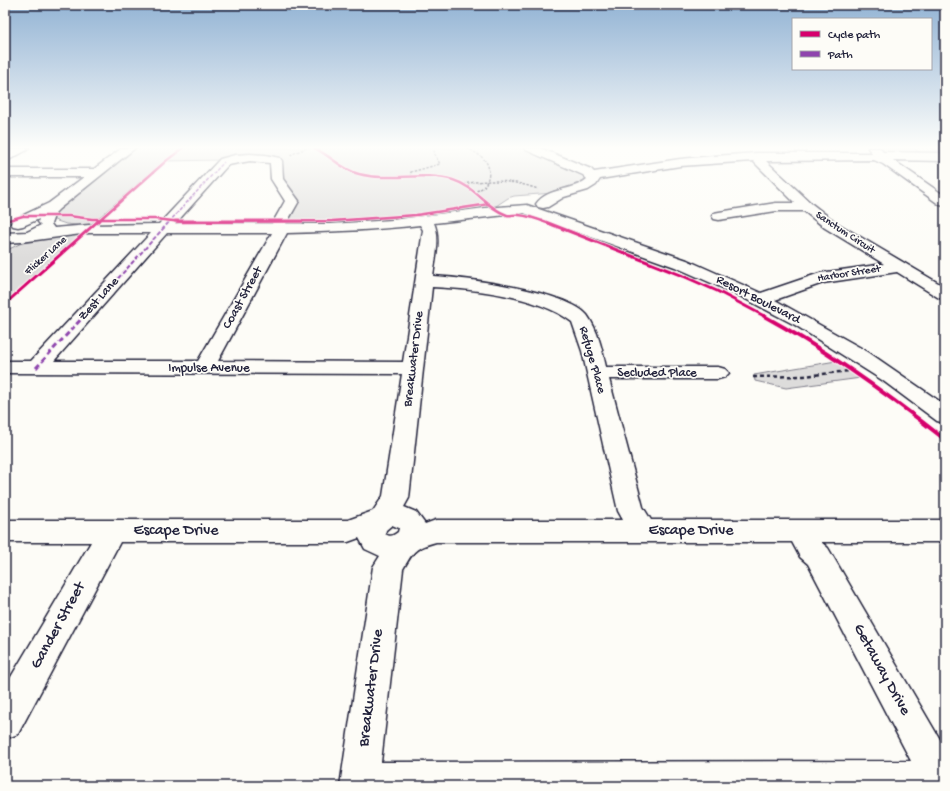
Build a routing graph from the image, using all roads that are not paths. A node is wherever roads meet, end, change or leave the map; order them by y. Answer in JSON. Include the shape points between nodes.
{"nodes":[{"id":1,"x":80,"y":185,"type":"edge"},
{"id":2,"x":203,"y":185,"type":"edge"},
{"id":3,"x":281,"y":185,"type":"edge"},
{"id":4,"x":586,"y":185,"type":"edge"},
{"id":5,"x":785,"y":185,"type":"edge"},
{"id":6,"x":920,"y":185,"type":"edge"},
{"id":7,"x":530,"y":202,"type":"junction"},
{"id":8,"x":945,"y":202,"type":"edge"},
{"id":9,"x":54,"y":206,"type":"junction"},
{"id":10,"x":807,"y":206,"type":"junction"},
{"id":11,"x":719,"y":216,"type":"dead end"},
{"id":12,"x":426,"y":221,"type":"junction"},
{"id":13,"x":46,"y":223,"type":"junction"},
{"id":14,"x":9,"y":228,"type":"edge"},
{"id":15,"x":89,"y":229,"type":"junction"},
{"id":16,"x":279,"y":229,"type":"junction"},
{"id":17,"x":162,"y":230,"type":"junction"},
{"id":18,"x":31,"y":236,"type":"junction"},
{"id":19,"x":5,"y":247,"type":"edge"},
{"id":20,"x":899,"y":267,"type":"junction"},
{"id":21,"x":424,"y":281,"type":"junction"},
{"id":22,"x":945,"y":294,"type":"edge"},
{"id":23,"x":767,"y":298,"type":"junction"},
{"id":24,"x":5,"y":367,"type":"edge"},
{"id":25,"x":36,"y":368,"type":"junction"},
{"id":26,"x":204,"y":368,"type":"junction"},
{"id":27,"x":413,"y":368,"type":"junction"},
{"id":28,"x":597,"y":373,"type":"junction"},
{"id":29,"x":718,"y":373,"type":"dead end"},
{"id":30,"x":945,"y":416,"type":"edge"},
{"id":31,"x":634,"y":524,"type":"junction"},
{"id":32,"x":5,"y":531,"type":"edge"},
{"id":33,"x":112,"y":531,"type":"junction"},
{"id":34,"x":393,"y":531,"type":"junction"},
{"id":35,"x":945,"y":531,"type":"edge"},
{"id":36,"x":809,"y":539,"type":"junction"},
{"id":37,"x":5,"y":721,"type":"edge"},
{"id":38,"x":944,"y":782,"type":"edge"},
{"id":39,"x":360,"y":784,"type":"edge"}],
"edges":[{"from":1,"to":9,"type":"street"},
{"from":2,"to":17,"type":"street","name":"Coast Street"},
{"from":3,"to":16,"type":"street","name":"Coast Street","via":[[292,201]]},
{"from":4,"to":7,"type":"street"},
{"from":5,"to":10,"type":"street","name":"Sanctum Circuit"},
{"from":6,"to":8,"type":"street"},
{"from":7,"to":12,"type":"street"},
{"from":7,"to":23,"type":"street","name":"Resort Boulevard","via":[[555,218]]},
{"from":9,"to":13,"type":"street","via":[[48,212]]},
{"from":9,"to":14,"type":"street"},
{"from":10,"to":11,"type":"street","via":[[776,207]]},
{"from":10,"to":20,"type":"street","name":"Sanctum Circuit","via":[[834,227]]},
{"from":12,"to":16,"type":"street","via":[[361,227]]},
{"from":12,"to":21,"type":"street","name":"Breakwater Drive","via":[[431,233]]},
{"from":13,"to":14,"type":"street","via":[[34,221]]},
{"from":13,"to":15,"type":"street"},
{"from":13,"to":18,"type":"street","via":[[48,225],[45,230]]},
{"from":14,"to":18,"type":"street"},
{"from":15,"to":17,"type":"street"},
{"from":15,"to":18,"type":"street"},
{"from":16,"to":17,"type":"street"},
{"from":16,"to":26,"type":"street","name":"Coast Street"},
{"from":17,"to":25,"type":"street","name":"Zest Lane"},
{"from":18,"to":19,"type":"street"},
{"from":20,"to":22,"type":"street","name":"Sanctum Circuit"},
{"from":20,"to":23,"type":"street","name":"Harbor Street","via":[[820,278]]},
{"from":21,"to":27,"type":"street","name":"Breakwater Drive"},
{"from":21,"to":28,"type":"street","name":"Refuge Place","via":[[496,288],[564,309],[578,317],[585,328]]},
{"from":23,"to":30,"type":"street","name":"Resort Boulevard","via":[[863,358]]},
{"from":24,"to":25,"type":"street","name":"Impulse Avenue"},
{"from":25,"to":26,"type":"street","name":"Impulse Avenue"},
{"from":26,"to":27,"type":"street","name":"Impulse Avenue"},
{"from":27,"to":34,"type":"street","name":"Breakwater Drive"},
{"from":28,"to":29,"type":"street","name":"Secluded Place"},
{"from":28,"to":31,"type":"street","name":"Refuge Place"},
{"from":31,"to":34,"type":"street","name":"Escape Drive"},
{"from":31,"to":36,"type":"street","name":"Escape Drive"},
{"from":32,"to":33,"type":"street","name":"Escape Drive"},
{"from":33,"to":34,"type":"street","name":"Escape Drive"},
{"from":33,"to":37,"type":"street","name":"Gander Street"},
{"from":34,"to":39,"type":"street","name":"Breakwater Drive"},
{"from":35,"to":36,"type":"street","name":"Escape Drive"},
{"from":36,"to":38,"type":"street","name":"Getaway Drive"},
{"from":38,"to":39,"type":"street"}]}
